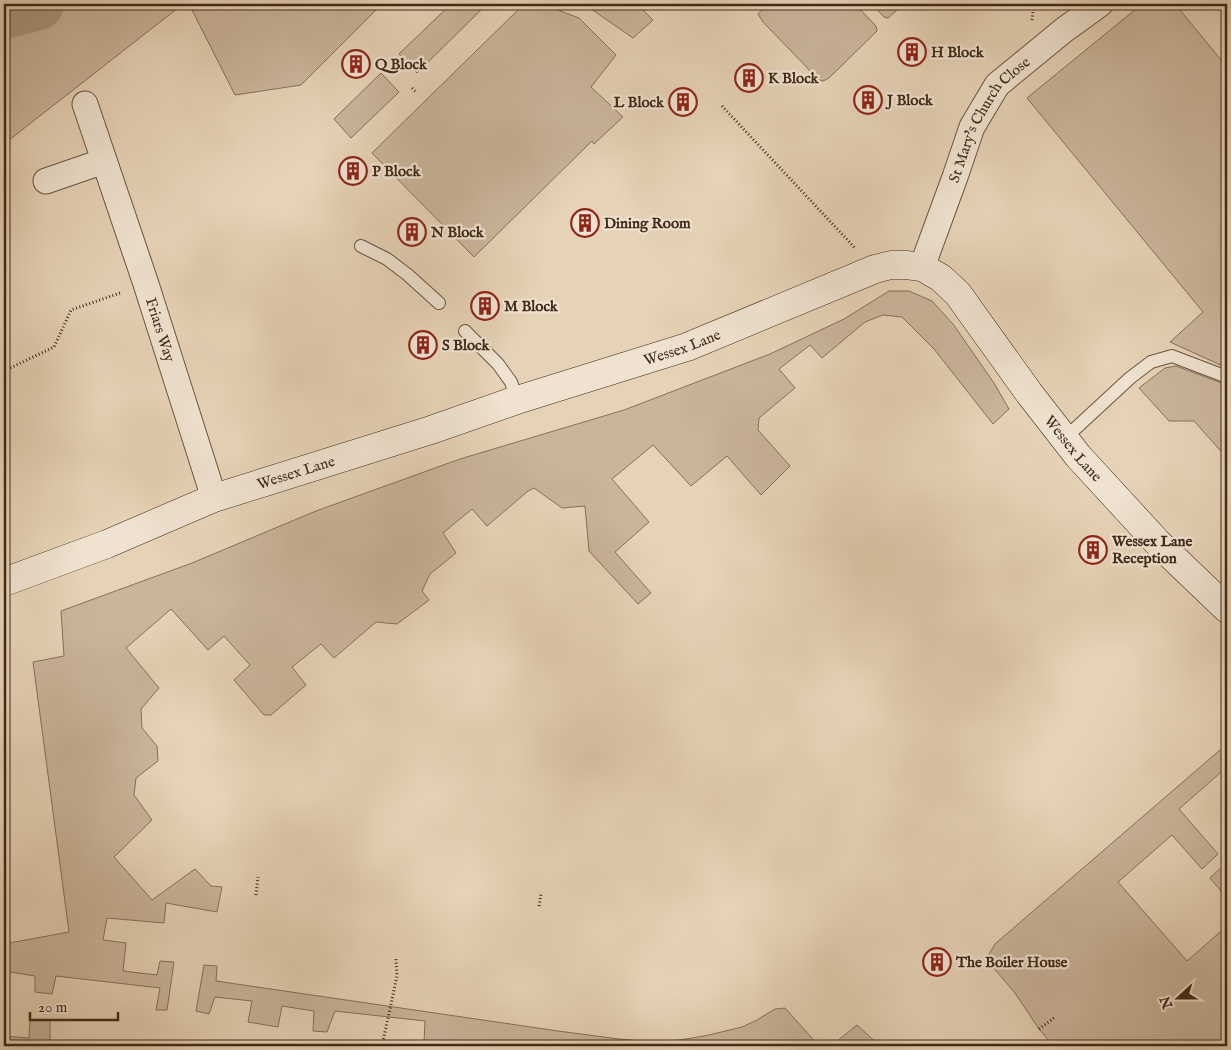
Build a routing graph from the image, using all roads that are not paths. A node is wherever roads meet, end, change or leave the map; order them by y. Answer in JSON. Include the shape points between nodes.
{"nodes":[{"id":1,"x":1100,"y":4,"type":"edge"},
{"id":2,"x":85,"y":104,"type":"dead end"},
{"id":3,"x":104,"y":161,"type":"junction"},
{"id":4,"x":46,"y":182,"type":"dead end"},
{"id":5,"x":361,"y":246,"type":"dead end"},
{"id":6,"x":922,"y":267,"type":"junction"},
{"id":7,"x":439,"y":303,"type":"dead end"},
{"id":8,"x":465,"y":331,"type":"dead end"},
{"id":9,"x":1227,"y":377,"type":"edge"},
{"id":10,"x":517,"y":400,"type":"junction"},
{"id":11,"x":1064,"y":439,"type":"junction"},
{"id":12,"x":214,"y":498,"type":"junction"},
{"id":13,"x":4,"y":582,"type":"edge"},
{"id":14,"x":1227,"y":609,"type":"edge"}],
"edges":[{"from":1,"to":6,"type":"street","name":"St Mary's Church Close","via":[[997,85],[972,127]]},
{"from":2,"to":3,"type":"street","name":"Friars Way"},
{"from":3,"to":4,"type":"street"},
{"from":3,"to":12,"type":"street","name":"Friars Way"},
{"from":5,"to":7,"type":"lane","via":[[408,275]]},
{"from":6,"to":10,"type":"street","name":"Wessex Lane","via":[[891,265],[875,270],[687,347]]},
{"from":6,"to":11,"type":"street","name":"Wessex Lane","via":[[941,278],[958,294]]},
{"from":8,"to":10,"type":"lane","via":[[498,364],[511,382]]},
{"from":9,"to":11,"type":"lane","via":[[1172,356],[1152,362]]},
{"from":10,"to":12,"type":"street","name":"Wessex Lane"},
{"from":11,"to":14,"type":"street","name":"Wessex Lane","via":[[1158,543]]},
{"from":12,"to":13,"type":"street","name":"Wessex Lane","via":[[108,544]]}]}
